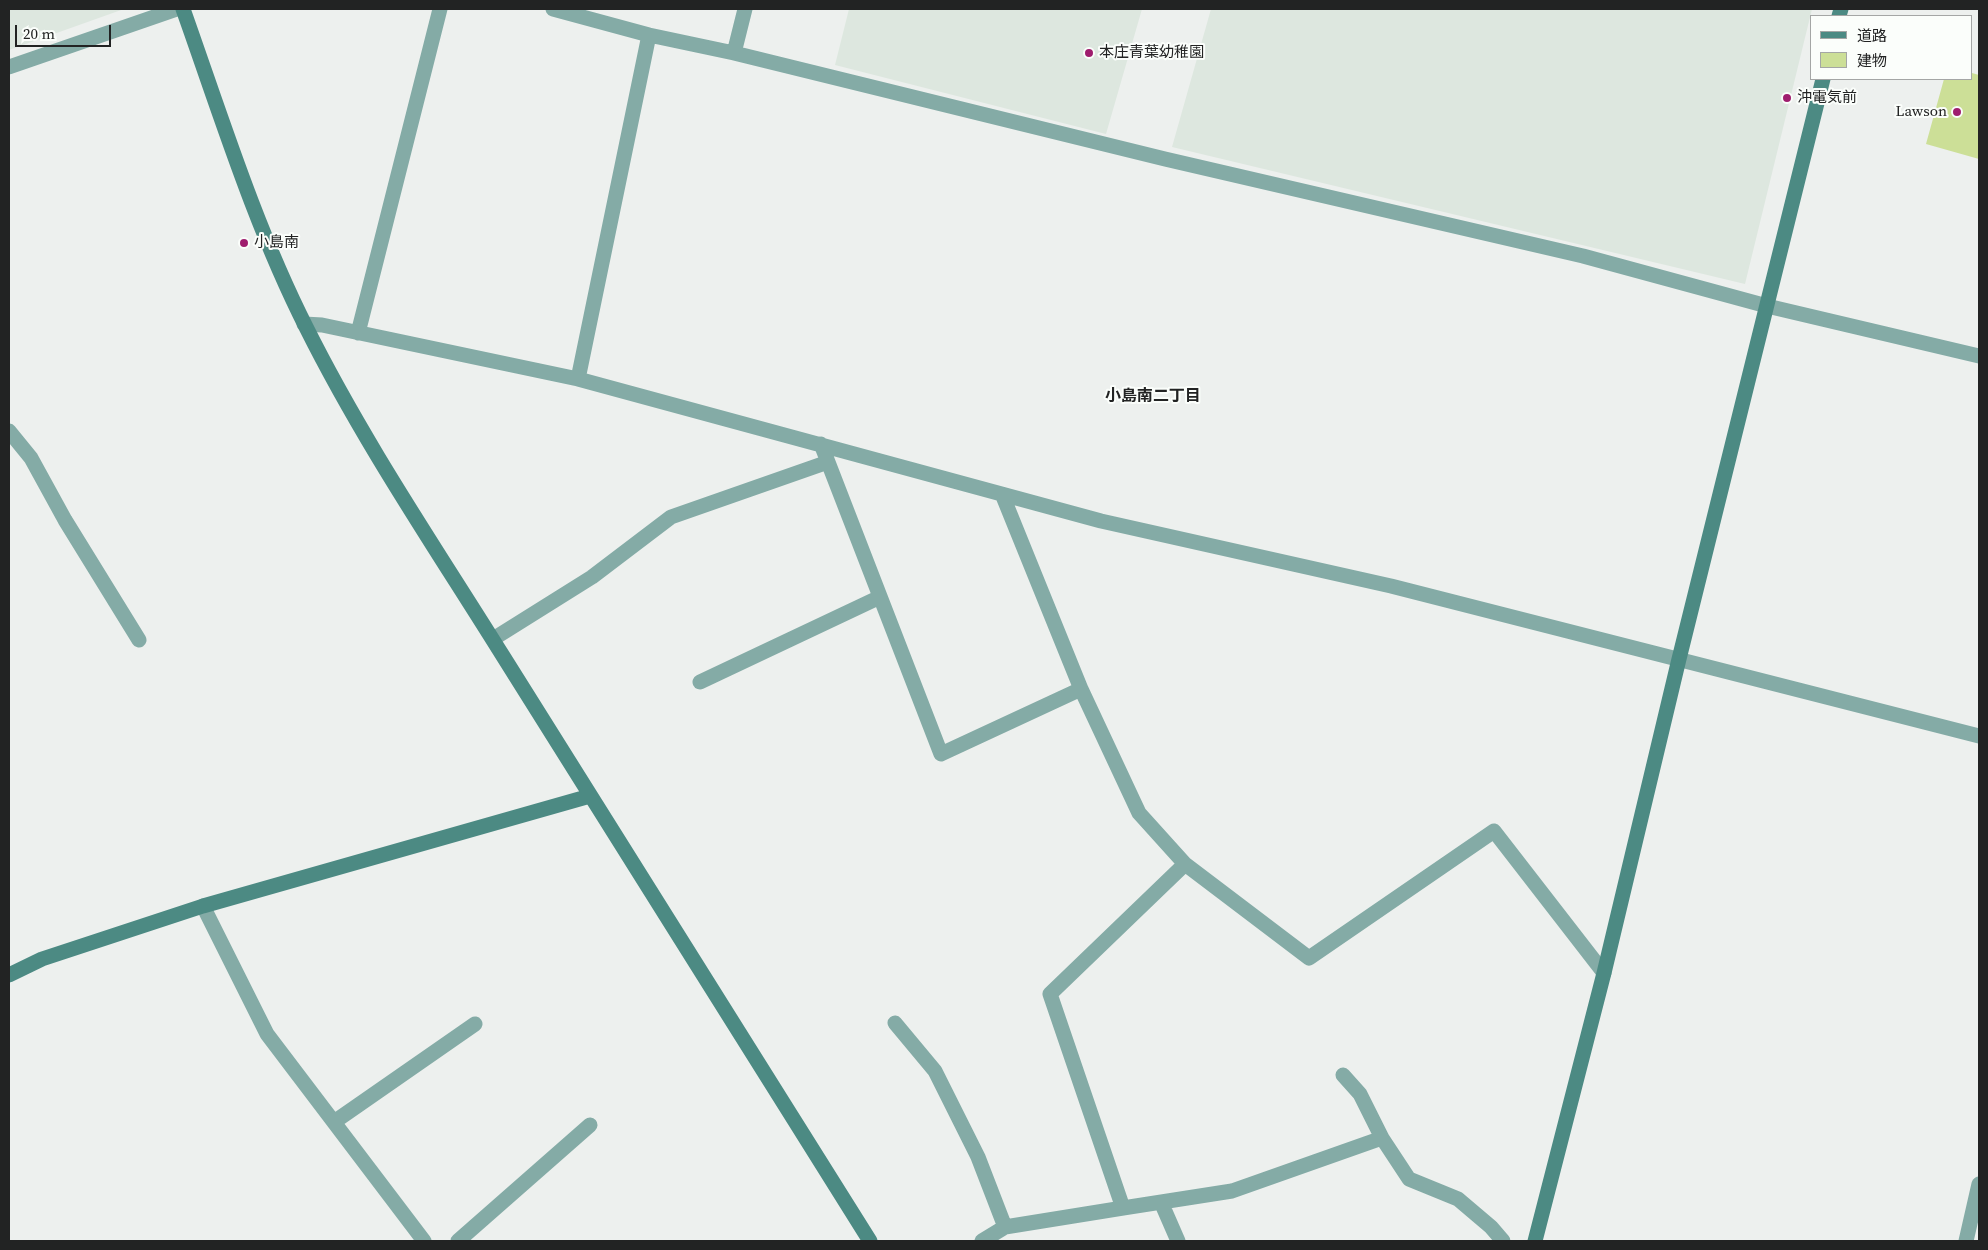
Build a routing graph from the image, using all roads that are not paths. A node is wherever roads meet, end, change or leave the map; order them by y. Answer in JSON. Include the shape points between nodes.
{"nodes":[{"id":1,"x":177,"y":9,"type":"edge"},
{"id":2,"x":184,"y":9,"type":"edge"},
{"id":3,"x":440,"y":9,"type":"edge"},
{"id":4,"x":553,"y":9,"type":"edge"},
{"id":5,"x":745,"y":9,"type":"edge"},
{"id":6,"x":649,"y":34,"type":"junction"},
{"id":7,"x":734,"y":53,"type":"junction"},
{"id":8,"x":9,"y":67,"type":"edge"},
{"id":9,"x":1823,"y":80,"type":"edge"},
{"id":10,"x":1767,"y":306,"type":"junction"},
{"id":11,"x":304,"y":324,"type":"junction"},
{"id":12,"x":358,"y":333,"type":"junction"},
{"id":13,"x":1979,"y":356,"type":"edge"},
{"id":14,"x":578,"y":379,"type":"junction"},
{"id":15,"x":9,"y":431,"type":"edge"},
{"id":16,"x":821,"y":444,"type":"junction"},
{"id":17,"x":828,"y":462,"type":"junction"},
{"id":18,"x":1002,"y":494,"type":"junction"},
{"id":19,"x":880,"y":597,"type":"junction"},
{"id":20,"x":492,"y":639,"type":"junction"},
{"id":21,"x":139,"y":640,"type":"dead end"},
{"id":22,"x":1679,"y":659,"type":"junction"},
{"id":23,"x":700,"y":682,"type":"dead end"},
{"id":24,"x":1081,"y":689,"type":"junction"},
{"id":25,"x":1979,"y":736,"type":"edge"},
{"id":26,"x":590,"y":796,"type":"junction"},
{"id":27,"x":1185,"y":864,"type":"junction"},
{"id":28,"x":203,"y":906,"type":"junction"},
{"id":29,"x":1604,"y":973,"type":"junction"},
{"id":30,"x":9,"y":975,"type":"edge"},
{"id":31,"x":475,"y":1024,"type":"dead end"},
{"id":32,"x":894,"y":1024,"type":"dead end"},
{"id":33,"x":1343,"y":1075,"type":"dead end"},
{"id":34,"x":334,"y":1122,"type":"junction"},
{"id":35,"x":590,"y":1125,"type":"dead end"},
{"id":36,"x":1382,"y":1138,"type":"junction"},
{"id":37,"x":1979,"y":1184,"type":"edge"},
{"id":38,"x":1161,"y":1202,"type":"junction"},
{"id":39,"x":1123,"y":1208,"type":"junction"},
{"id":40,"x":1005,"y":1227,"type":"junction"},
{"id":41,"x":424,"y":1241,"type":"edge"},
{"id":42,"x":458,"y":1241,"type":"edge"},
{"id":43,"x":870,"y":1241,"type":"edge"},
{"id":44,"x":982,"y":1241,"type":"edge"},
{"id":45,"x":1178,"y":1241,"type":"edge"},
{"id":46,"x":1503,"y":1241,"type":"edge"},
{"id":47,"x":1535,"y":1241,"type":"edge"},
{"id":48,"x":1966,"y":1241,"type":"edge"}],
"edges":[{"from":1,"to":8,"type":"street"},
{"from":2,"to":11,"type":"street","via":[[240,170]]},
{"from":3,"to":12,"type":"street"},
{"from":4,"to":6,"type":"street"},
{"from":5,"to":7,"type":"street"},
{"from":6,"to":7,"type":"street"},
{"from":6,"to":14,"type":"street"},
{"from":7,"to":10,"type":"street","via":[[1165,160],[1583,256]]},
{"from":9,"to":10,"type":"street"},
{"from":10,"to":13,"type":"street"},
{"from":10,"to":22,"type":"street"},
{"from":11,"to":12,"type":"street"},
{"from":11,"to":20,"type":"street","via":[[388,477]]},
{"from":12,"to":14,"type":"street"},
{"from":14,"to":16,"type":"street"},
{"from":15,"to":21,"type":"street","via":[[31,458]]},
{"from":16,"to":17,"type":"street"},
{"from":16,"to":18,"type":"street"},
{"from":17,"to":19,"type":"street"},
{"from":17,"to":20,"type":"street","via":[[671,517],[592,577]]},
{"from":18,"to":22,"type":"street","via":[[1101,521],[1391,586]]},
{"from":18,"to":24,"type":"street"},
{"from":19,"to":23,"type":"street"},
{"from":19,"to":24,"type":"street","via":[[941,754]]},
{"from":20,"to":26,"type":"street"},
{"from":22,"to":25,"type":"street"},
{"from":22,"to":29,"type":"street"},
{"from":24,"to":27,"type":"street","via":[[1139,812]]},
{"from":26,"to":28,"type":"street"},
{"from":26,"to":43,"type":"street"},
{"from":27,"to":29,"type":"street","via":[[1309,958],[1494,831]]},
{"from":27,"to":39,"type":"street","via":[[1050,994]]},
{"from":28,"to":30,"type":"street","via":[[42,959]]},
{"from":28,"to":34,"type":"street","via":[[267,1034]]},
{"from":29,"to":47,"type":"street"},
{"from":31,"to":34,"type":"street"},
{"from":32,"to":40,"type":"street","via":[[935,1071],[978,1157]]},
{"from":33,"to":36,"type":"street","via":[[1360,1094]]},
{"from":34,"to":41,"type":"street"},
{"from":35,"to":42,"type":"street"},
{"from":36,"to":38,"type":"street","via":[[1232,1191]]},
{"from":36,"to":46,"type":"street","via":[[1408,1179],[1458,1199]]},
{"from":37,"to":48,"type":"street"},
{"from":38,"to":39,"type":"street"},
{"from":38,"to":45,"type":"street"},
{"from":39,"to":40,"type":"street"},
{"from":40,"to":44,"type":"street"}]}
